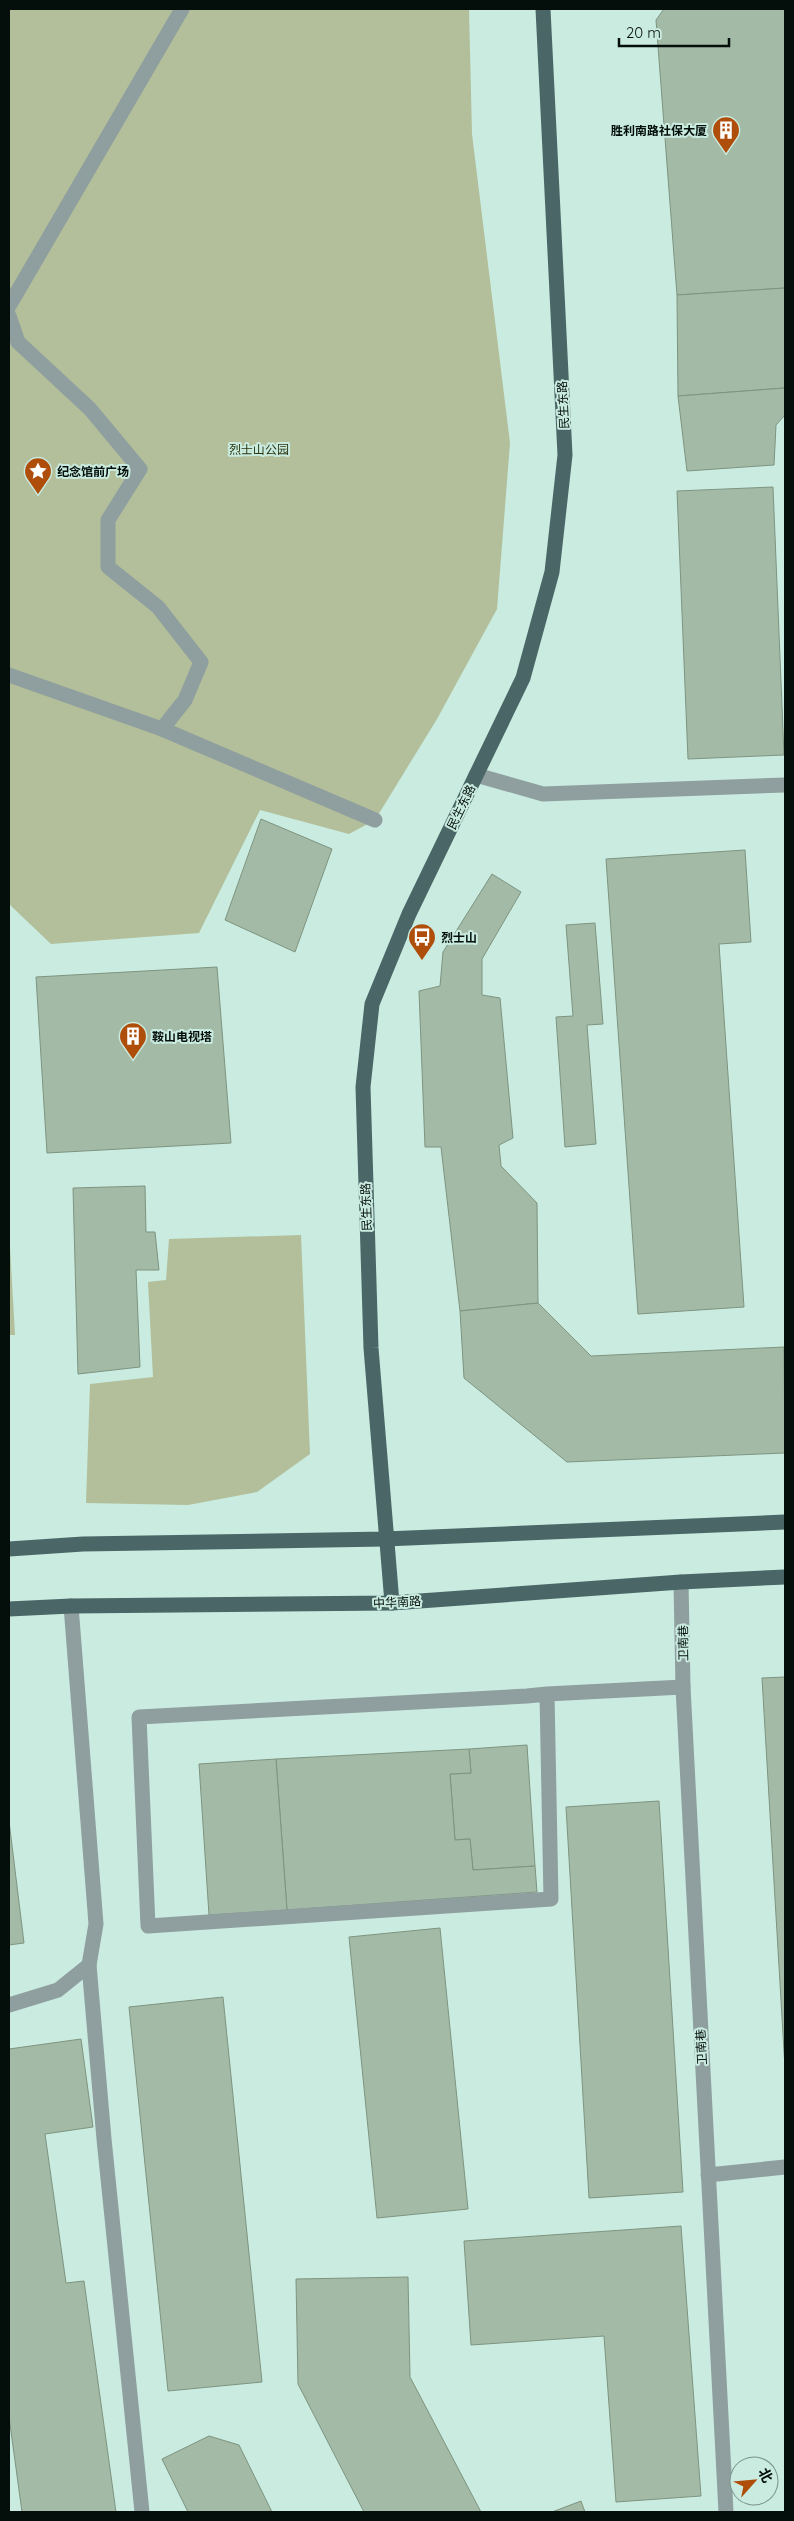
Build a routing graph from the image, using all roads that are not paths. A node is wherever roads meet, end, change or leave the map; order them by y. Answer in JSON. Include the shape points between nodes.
{"nodes":[{"id":1,"x":182,"y":9,"type":"edge"},
{"id":2,"x":544,"y":9,"type":"edge"},
{"id":3,"x":9,"y":306,"type":"edge"},
{"id":4,"x":9,"y":316,"type":"edge"},
{"id":5,"x":9,"y":676,"type":"edge"},
{"id":6,"x":162,"y":730,"type":"junction"},
{"id":7,"x":476,"y":775,"type":"junction"},
{"id":8,"x":785,"y":785,"type":"edge"},
{"id":9,"x":375,"y":820,"type":"dead end"},
{"id":10,"x":785,"y":1522,"type":"edge"},
{"id":11,"x":385,"y":1539,"type":"junction"},
{"id":12,"x":9,"y":1549,"type":"edge"},
{"id":13,"x":785,"y":1578,"type":"edge"},
{"id":14,"x":682,"y":1582,"type":"junction"},
{"id":15,"x":392,"y":1603,"type":"junction"},
{"id":16,"x":71,"y":1606,"type":"junction"},
{"id":17,"x":9,"y":1609,"type":"edge"},
{"id":18,"x":683,"y":1687,"type":"junction"},
{"id":19,"x":547,"y":1694,"type":"junction"},
{"id":20,"x":89,"y":1964,"type":"junction"},
{"id":21,"x":9,"y":2005,"type":"edge"},
{"id":22,"x":785,"y":2167,"type":"edge"},
{"id":23,"x":708,"y":2175,"type":"junction"},
{"id":24,"x":142,"y":2512,"type":"edge"},
{"id":25,"x":726,"y":2512,"type":"edge"}],
"edges":[{"from":1,"to":3,"type":"street"},
{"from":2,"to":7,"type":"main road","name":"民生东路","via":[[565,455],[552,572],[523,678]]},
{"from":4,"to":6,"type":"street","via":[[18,342],[90,410],[140,469],[108,520],[108,567],[158,607],[201,662],[185,700]]},
{"from":5,"to":6,"type":"street"},
{"from":6,"to":9,"type":"street"},
{"from":7,"to":8,"type":"street","via":[[543,794]]},
{"from":7,"to":11,"type":"main road","name":"民生东路","via":[[409,914],[372,1004],[363,1086],[371,1348]]},
{"from":10,"to":11,"type":"main road"},
{"from":11,"to":12,"type":"main road","via":[[83,1544]]},
{"from":11,"to":15,"type":"main road","name":"民生东路"},
{"from":13,"to":14,"type":"main road","name":"中华南路"},
{"from":14,"to":15,"type":"main road","name":"中华南路"},
{"from":14,"to":18,"type":"street","name":"卫南巷"},
{"from":15,"to":16,"type":"main road","name":"中华南路"},
{"from":16,"to":17,"type":"main road","name":"中华南路"},
{"from":16,"to":20,"type":"street","via":[[96,1924]]},
{"from":18,"to":19,"type":"street"},
{"from":18,"to":23,"type":"street","name":"卫南巷"},
{"from":19,"to":19,"type":"street","via":[[139,1717],[148,1926],[552,1899]]},
{"from":20,"to":21,"type":"street","via":[[58,1990]]},
{"from":20,"to":24,"type":"street"},
{"from":22,"to":23,"type":"street"},
{"from":23,"to":25,"type":"street","name":"卫南巷"}]}
